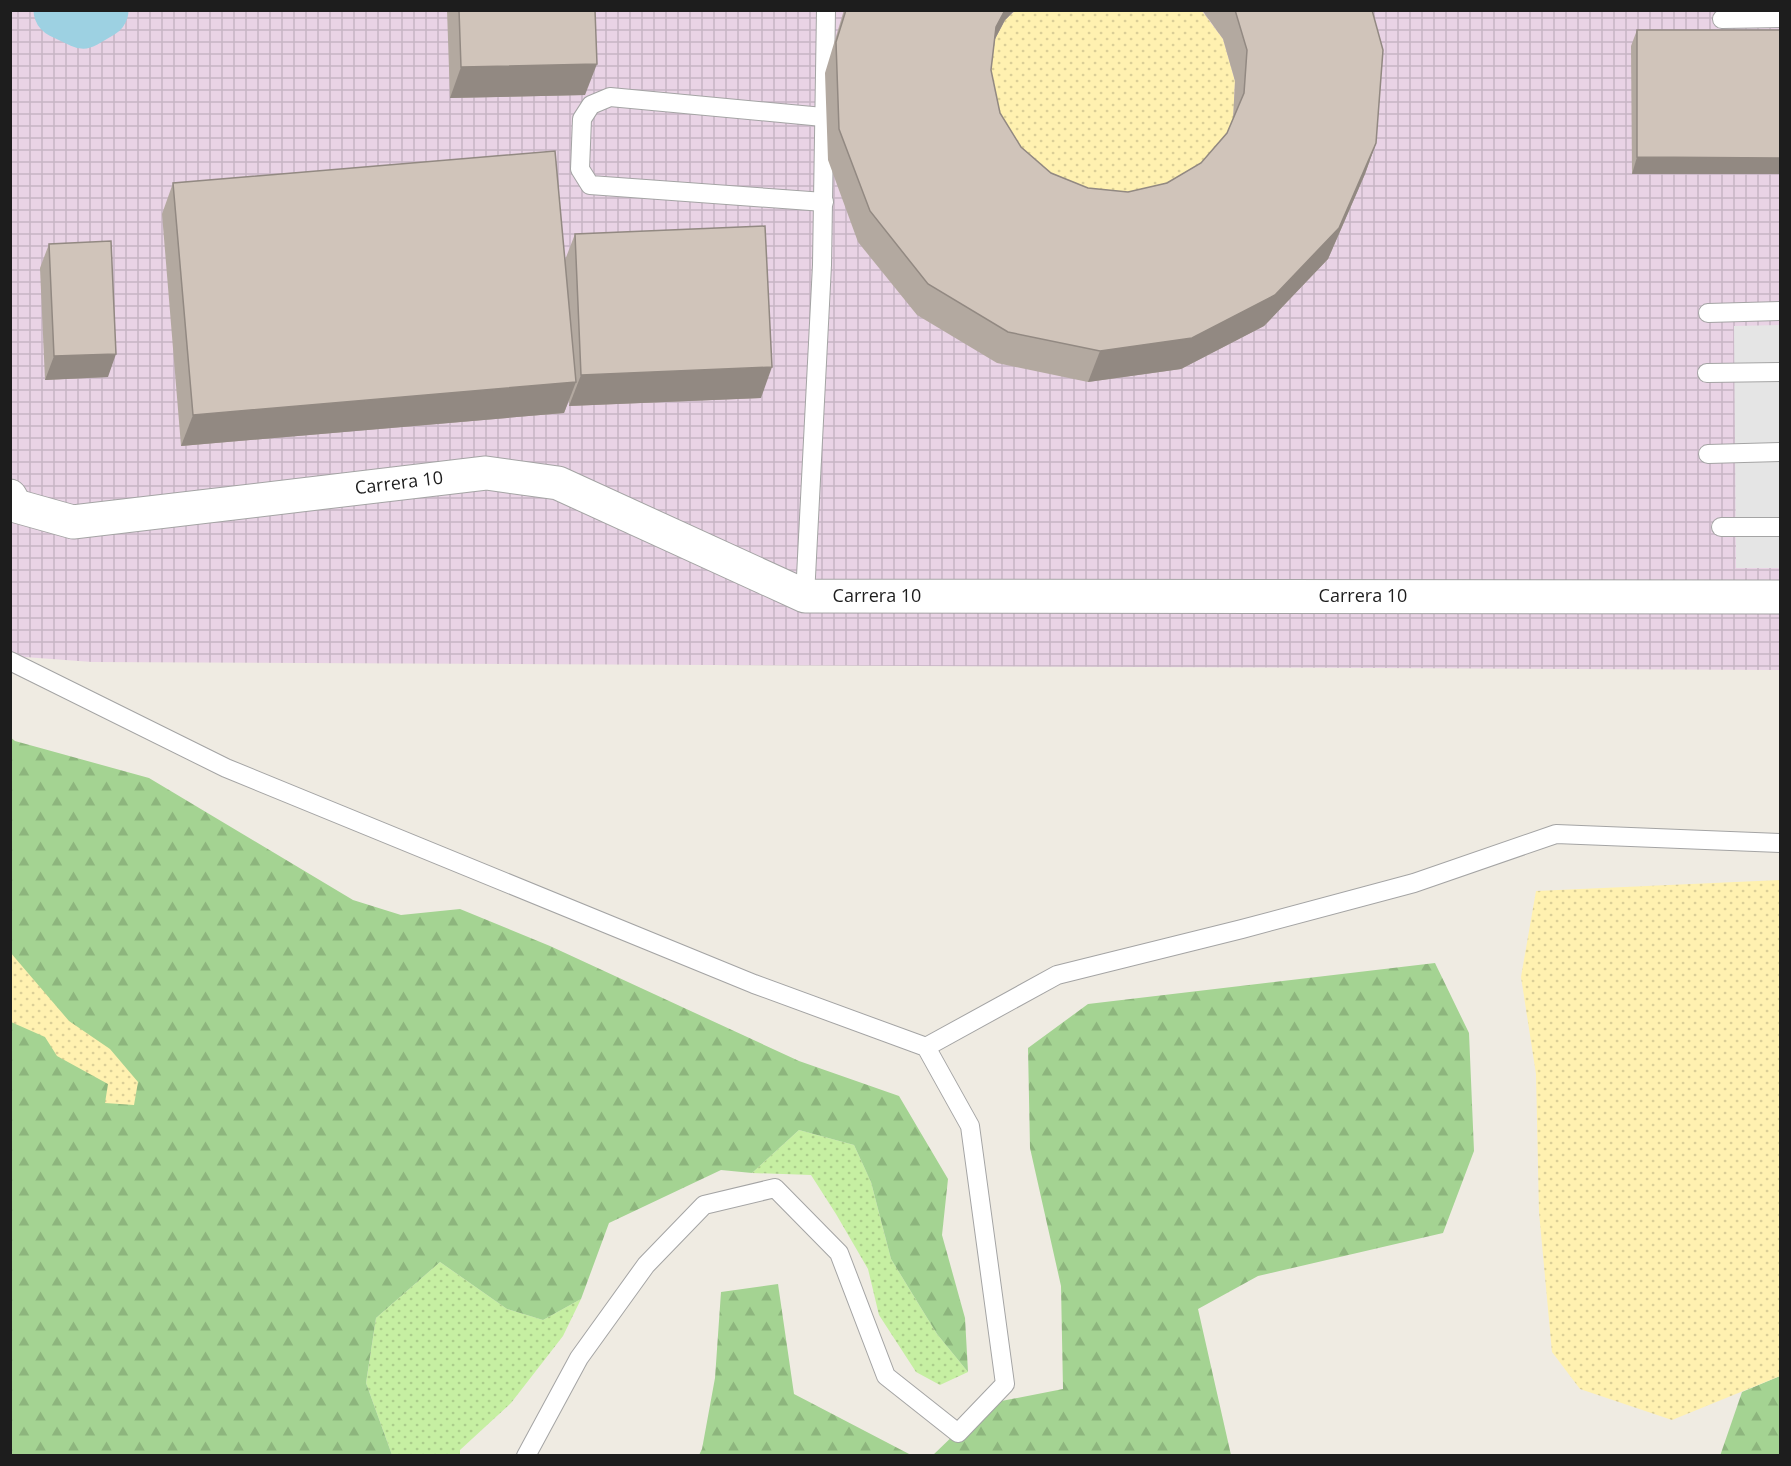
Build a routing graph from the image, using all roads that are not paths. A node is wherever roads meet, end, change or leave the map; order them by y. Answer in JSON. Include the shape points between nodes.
{"nodes":[{"id":1,"x":826,"y":10,"type":"edge"},
{"id":2,"x":1780,"y":18,"type":"edge"},
{"id":3,"x":1722,"y":19,"type":"dead end"},
{"id":4,"x":823,"y":117,"type":"junction"},
{"id":5,"x":824,"y":202,"type":"junction"},
{"id":6,"x":1780,"y":311,"type":"edge"},
{"id":7,"x":1708,"y":313,"type":"dead end"},
{"id":8,"x":1780,"y":372,"type":"edge"},
{"id":9,"x":1707,"y":373,"type":"dead end"},
{"id":10,"x":1780,"y":452,"type":"edge"},
{"id":11,"x":1708,"y":454,"type":"dead end"},
{"id":12,"x":10,"y":496,"type":"edge"},
{"id":13,"x":1721,"y":527,"type":"dead end"},
{"id":14,"x":1780,"y":527,"type":"edge"},
{"id":15,"x":805,"y":596,"type":"junction"},
{"id":16,"x":1780,"y":597,"type":"edge"},
{"id":17,"x":10,"y":661,"type":"edge"},
{"id":18,"x":1780,"y":843,"type":"edge"},
{"id":19,"x":926,"y":1047,"type":"junction"},
{"id":20,"x":526,"y":1455,"type":"edge"}],
"edges":[{"from":1,"to":4,"type":"lane"},
{"from":2,"to":3,"type":"lane"},
{"from":4,"to":5,"type":"lane"},
{"from":4,"to":5,"type":"lane","via":[[610,97],[591,105],[582,119],[580,170],[590,185]]},
{"from":5,"to":15,"type":"lane"},
{"from":6,"to":7,"type":"lane"},
{"from":8,"to":9,"type":"lane"},
{"from":10,"to":11,"type":"lane"},
{"from":12,"to":15,"type":"street","name":"Carrera 10","via":[[16,506],[73,522],[486,472],[558,483]]},
{"from":13,"to":14,"type":"lane"},
{"from":15,"to":16,"type":"street","name":"Carrera 10"},
{"from":17,"to":19,"type":"lane","via":[[226,768],[754,984]]},
{"from":18,"to":19,"type":"lane","via":[[1557,834],[1414,883],[1057,975]]},
{"from":19,"to":20,"type":"lane","via":[[970,1126],[1005,1384],[965,1426],[958,1433],[886,1376],[839,1253],[775,1188],[704,1205],[646,1265],[579,1358]]}]}
